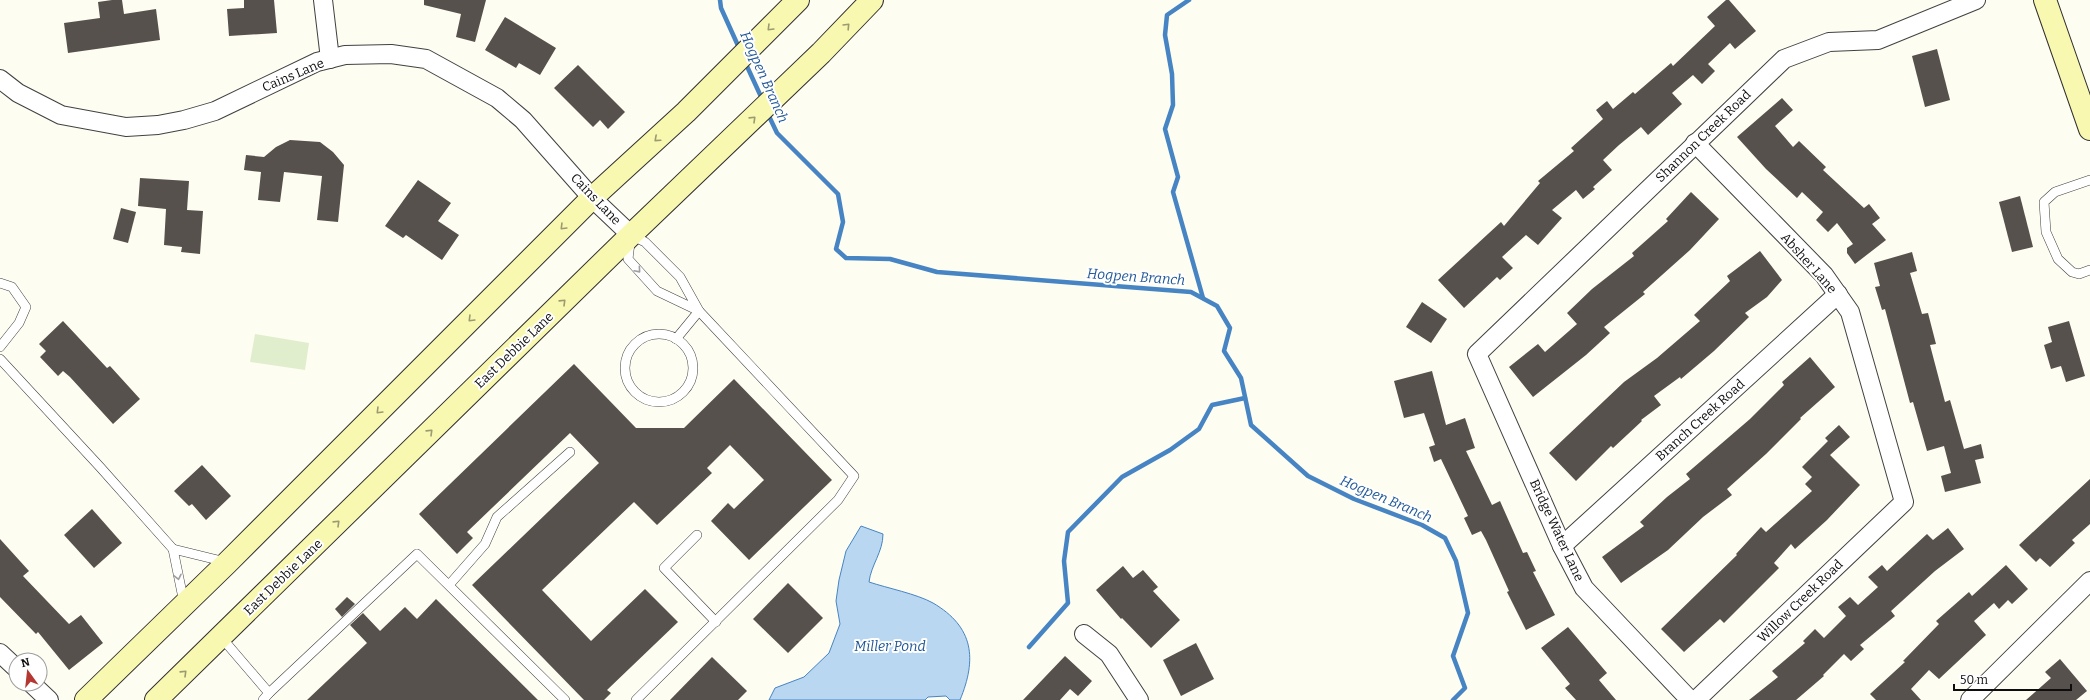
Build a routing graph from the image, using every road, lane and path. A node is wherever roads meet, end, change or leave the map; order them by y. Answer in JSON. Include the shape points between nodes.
{"nodes":[{"id":1,"x":323,"y":0,"type":"edge"},
{"id":2,"x":798,"y":0,"type":"edge"},
{"id":3,"x":872,"y":0,"type":"edge"},
{"id":4,"x":1976,"y":0,"type":"edge"},
{"id":5,"x":2046,"y":0,"type":"edge"},
{"id":6,"x":330,"y":59,"type":"junction"},
{"id":7,"x":0,"y":79,"type":"edge"},
{"id":8,"x":2090,"y":129,"type":"edge"},
{"id":9,"x":1695,"y":143,"type":"junction"},
{"id":10,"x":2090,"y":180,"type":"edge"},
{"id":11,"x":592,"y":198,"type":"junction"},
{"id":12,"x":631,"y":235,"type":"junction"},
{"id":13,"x":2090,"y":270,"type":"edge"},
{"id":14,"x":0,"y":283,"type":"edge"},
{"id":15,"x":1838,"y":294,"type":"junction"},
{"id":16,"x":699,"y":311,"type":"junction"},
{"id":17,"x":676,"y":339,"type":"junction"},
{"id":18,"x":0,"y":347,"type":"edge"},
{"id":19,"x":1477,"y":354,"type":"joint"},
{"id":20,"x":0,"y":359,"type":"edge"},
{"id":21,"x":570,"y":452,"type":"dead end"},
{"id":22,"x":1904,"y":502,"type":"joint"},
{"id":23,"x":697,"y":535,"type":"dead end"},
{"id":24,"x":1562,"y":546,"type":"junction"},
{"id":25,"x":173,"y":549,"type":"junction"},
{"id":26,"x":227,"y":562,"type":"junction"},
{"id":27,"x":2090,"y":581,"type":"edge"},
{"id":28,"x":448,"y":585,"type":"junction"},
{"id":29,"x":184,"y":604,"type":"junction"},
{"id":30,"x":716,"y":622,"type":"junction"},
{"id":31,"x":1084,"y":634,"type":"dead end"},
{"id":32,"x":221,"y":637,"type":"junction"},
{"id":33,"x":0,"y":653,"type":"edge"},
{"id":34,"x":8,"y":660,"type":"edge"},
{"id":35,"x":40,"y":692,"type":"edge"},
{"id":36,"x":266,"y":696,"type":"edge"},
{"id":37,"x":1134,"y":698,"type":"edge"},
{"id":38,"x":49,"y":700,"type":"edge"},
{"id":39,"x":86,"y":700,"type":"edge"},
{"id":40,"x":156,"y":700,"type":"edge"},
{"id":41,"x":565,"y":700,"type":"edge"},
{"id":42,"x":636,"y":700,"type":"edge"},
{"id":43,"x":1690,"y":700,"type":"edge"},
{"id":44,"x":1696,"y":700,"type":"edge"},
{"id":45,"x":1970,"y":700,"type":"edge"}],
"edges":[{"from":1,"to":6,"type":"street"},
{"from":2,"to":11,"type":"main road","one_way":true,"via":[[686,112]]},
{"from":12,"to":3,"type":"main road","name":"East Debbie Lane","one_way":true},
{"from":4,"to":9,"type":"street","name":"Shannon Creek Road","via":[[1878,40],[1829,42],[1784,59]]},
{"from":5,"to":8,"type":"main road"},
{"from":6,"to":7,"type":"street","name":"Cains Lane","via":[[317,62],[215,111],[158,125],[126,127],[61,115],[18,93]]},
{"from":6,"to":11,"type":"street","name":"Cains Lane","via":[[344,55],[391,54],[426,59],[497,98],[523,120]]},
{"from":9,"to":15,"type":"street","name":"Absher Lane","via":[[1824,275]]},
{"from":9,"to":19,"type":"street","name":"Shannon Creek Road"},
{"from":10,"to":13,"type":"lane","via":[[2055,192],[2044,202],[2046,232],[2058,259],[2072,272],[2079,274]]},
{"from":11,"to":12,"type":"street","name":"Cains Lane"},
{"from":11,"to":26,"type":"main road","one_way":true},
{"from":12,"to":16,"type":"lane","via":[[645,242],[680,277]]},
{"from":12,"to":16,"type":"lane","one_way":true,"via":[[628,259],[657,291]]},
{"from":32,"to":12,"type":"main road","name":"East Debbie Lane","one_way":true},
{"from":14,"to":18,"type":"lane","via":[[12,287],[26,306],[19,323]]},
{"from":15,"to":22,"type":"street","name":"Absher Lane","via":[[1850,312]]},
{"from":15,"to":24,"type":"street","name":"Branch Creek Road"},
{"from":16,"to":17,"type":"lane"},
{"from":16,"to":30,"type":"lane","via":[[854,476],[838,500]]},
{"from":17,"to":17,"type":"lane","via":[[654,335],[634,346],[628,356],[627,378],[640,396],[650,401],[672,400],[688,386],[692,376],[692,360],[684,346]]},
{"from":19,"to":24,"type":"street","name":"Bridge Water Lane"},
{"from":20,"to":25,"type":"lane"},
{"from":21,"to":28,"type":"lane","via":[[497,516],[485,544]]},
{"from":22,"to":44,"type":"street","name":"Willow Creek Road"},
{"from":23,"to":30,"type":"lane","via":[[664,568]]},
{"from":24,"to":43,"type":"street","name":"Bridge Water Lane","via":[[1584,588]]},
{"from":25,"to":26,"type":"lane"},
{"from":25,"to":29,"type":"lane","one_way":true},
{"from":26,"to":29,"type":"main road"},
{"from":27,"to":45,"type":"street"},
{"from":28,"to":36,"type":"lane","via":[[418,554]]},
{"from":28,"to":41,"type":"lane"},
{"from":29,"to":39,"type":"main road"},
{"from":30,"to":42,"type":"lane"},
{"from":31,"to":37,"type":"street","via":[[1110,654]]},
{"from":32,"to":36,"type":"lane"},
{"from":40,"to":32,"type":"main road","name":"East Debbie Lane","one_way":true},
{"from":33,"to":34,"type":"street"},
{"from":35,"to":38,"type":"street"}]}
